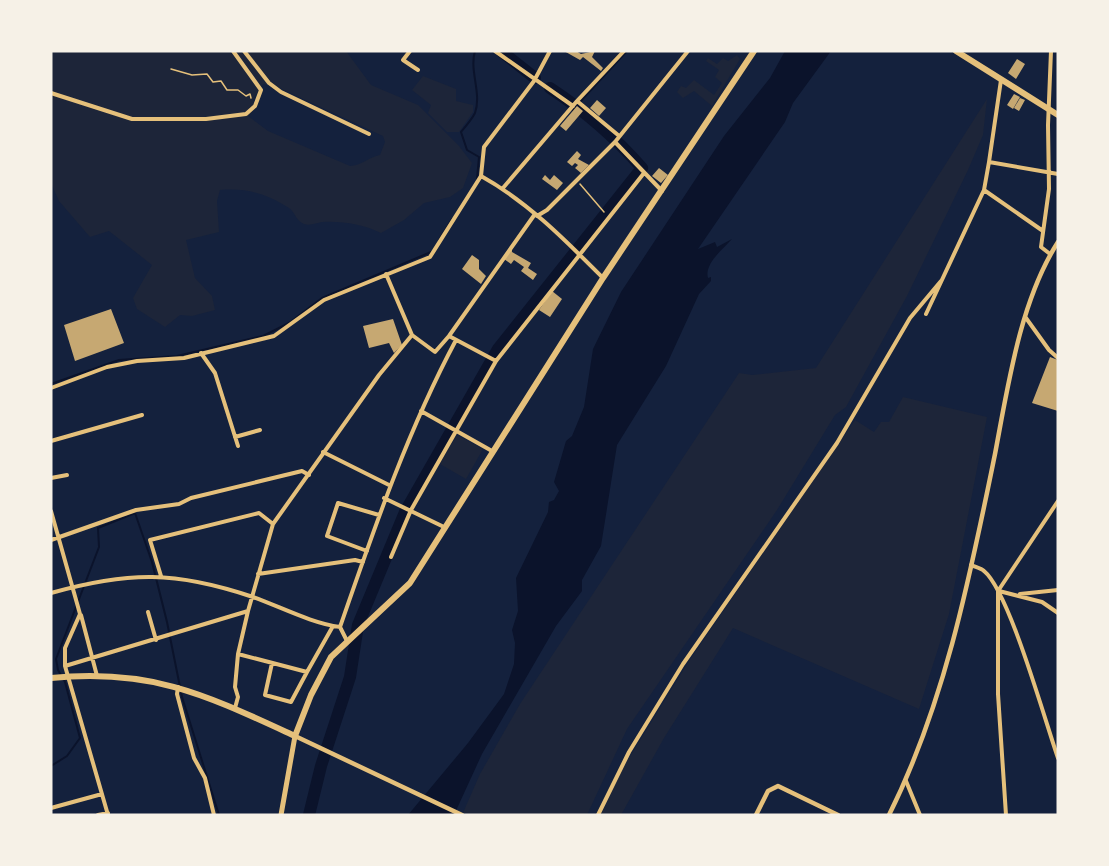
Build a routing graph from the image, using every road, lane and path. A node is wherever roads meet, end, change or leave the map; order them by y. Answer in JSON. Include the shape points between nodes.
{"nodes":[{"id":1,"x":233,"y":51,"type":"edge"},
{"id":2,"x":244,"y":51,"type":"edge"},
{"id":3,"x":410,"y":51,"type":"edge"},
{"id":4,"x":495,"y":51,"type":"edge"},
{"id":5,"x":550,"y":51,"type":"edge"},
{"id":6,"x":624,"y":51,"type":"edge"},
{"id":7,"x":688,"y":51,"type":"edge"},
{"id":8,"x":754,"y":51,"type":"edge"},
{"id":9,"x":956,"y":51,"type":"edge"},
{"id":10,"x":1051,"y":51,"type":"edge"},
{"id":11,"x":171,"y":69,"type":"dead end"},
{"id":12,"x":418,"y":70,"type":"dead end"},
{"id":13,"x":1000,"y":79,"type":"junction"},
{"id":14,"x":534,"y":81,"type":"junction"},
{"id":15,"x":51,"y":93,"type":"edge"},
{"id":16,"x":577,"y":101,"type":"junction"},
{"id":17,"x":255,"y":106,"type":"junction"},
{"id":18,"x":573,"y":106,"type":"junction"},
{"id":19,"x":1049,"y":109,"type":"junction"},
{"id":20,"x":1058,"y":115,"type":"edge"},
{"id":21,"x":369,"y":134,"type":"dead end"},
{"id":22,"x":618,"y":135,"type":"junction"},
{"id":23,"x":615,"y":142,"type":"junction"},
{"id":24,"x":989,"y":162,"type":"junction"},
{"id":25,"x":644,"y":173,"type":"junction"},
{"id":26,"x":1049,"y":173,"type":"junction"},
{"id":27,"x":1058,"y":174,"type":"edge"},
{"id":28,"x":481,"y":176,"type":"junction"},
{"id":29,"x":577,"y":180,"type":"junction"},
{"id":30,"x":503,"y":188,"type":"junction"},
{"id":31,"x":984,"y":190,"type":"junction"},
{"id":32,"x":663,"y":192,"type":"junction"},
{"id":33,"x":603,"y":211,"type":"dead end"},
{"id":34,"x":536,"y":215,"type":"junction"},
{"id":35,"x":1043,"y":231,"type":"junction"},
{"id":36,"x":1058,"y":242,"type":"edge"},
{"id":37,"x":579,"y":254,"type":"junction"},
{"id":38,"x":1050,"y":254,"type":"junction"},
{"id":39,"x":386,"y":274,"type":"junction"},
{"id":40,"x":603,"y":278,"type":"junction"},
{"id":41,"x":941,"y":281,"type":"junction"},
{"id":42,"x":927,"y":314,"type":"dead end"},
{"id":43,"x":1026,"y":318,"type":"junction"},
{"id":44,"x":412,"y":335,"type":"junction"},
{"id":45,"x":449,"y":336,"type":"junction"},
{"id":46,"x":456,"y":340,"type":"junction"},
{"id":47,"x":201,"y":353,"type":"junction"},
{"id":48,"x":1058,"y":358,"type":"edge"},
{"id":49,"x":496,"y":361,"type":"junction"},
{"id":50,"x":51,"y":388,"type":"edge"},
{"id":51,"x":421,"y":411,"type":"junction"},
{"id":52,"x":142,"y":415,"type":"dead end"},
{"id":53,"x":261,"y":430,"type":"dead end"},
{"id":54,"x":456,"y":430,"type":"junction"},
{"id":55,"x":235,"y":437,"type":"junction"},
{"id":56,"x":51,"y":441,"type":"edge"},
{"id":57,"x":238,"y":446,"type":"dead end"},
{"id":58,"x":492,"y":451,"type":"junction"},
{"id":59,"x":323,"y":452,"type":"junction"},
{"id":60,"x":67,"y":475,"type":"dead end"},
{"id":61,"x":309,"y":475,"type":"junction"},
{"id":62,"x":51,"y":478,"type":"edge"},
{"id":63,"x":389,"y":485,"type":"junction"},
{"id":64,"x":384,"y":498,"type":"junction"},
{"id":65,"x":1058,"y":501,"type":"edge"},
{"id":66,"x":410,"y":510,"type":"junction"},
{"id":67,"x":51,"y":511,"type":"edge"},
{"id":68,"x":379,"y":515,"type":"junction"},
{"id":69,"x":273,"y":524,"type":"junction"},
{"id":70,"x":444,"y":527,"type":"junction"},
{"id":71,"x":58,"y":537,"type":"junction"},
{"id":72,"x":51,"y":540,"type":"edge"},
{"id":73,"x":367,"y":551,"type":"junction"},
{"id":74,"x":391,"y":558,"type":"dead end"},
{"id":75,"x":363,"y":562,"type":"junction"},
{"id":76,"x":971,"y":565,"type":"junction"},
{"id":77,"x":258,"y":574,"type":"junction"},
{"id":78,"x":161,"y":576,"type":"junction"},
{"id":79,"x":73,"y":586,"type":"junction"},
{"id":80,"x":1058,"y":590,"type":"edge"},
{"id":81,"x":998,"y":591,"type":"junction"},
{"id":82,"x":51,"y":593,"type":"edge"},
{"id":83,"x":1018,"y":595,"type":"junction"},
{"id":84,"x":252,"y":597,"type":"junction"},
{"id":85,"x":248,"y":610,"type":"junction"},
{"id":86,"x":148,"y":612,"type":"dead end"},
{"id":87,"x":1058,"y":613,"type":"edge"},
{"id":88,"x":80,"y":614,"type":"junction"},
{"id":89,"x":333,"y":626,"type":"junction"},
{"id":90,"x":340,"y":627,"type":"junction"},
{"id":91,"x":156,"y":640,"type":"junction"},
{"id":92,"x":347,"y":641,"type":"junction"},
{"id":93,"x":238,"y":654,"type":"junction"},
{"id":94,"x":93,"y":658,"type":"junction"},
{"id":95,"x":272,"y":663,"type":"junction"},
{"id":96,"x":65,"y":666,"type":"junction"},
{"id":97,"x":307,"y":672,"type":"junction"},
{"id":98,"x":68,"y":676,"type":"junction"},
{"id":99,"x":97,"y":676,"type":"junction"},
{"id":100,"x":51,"y":678,"type":"edge"},
{"id":101,"x":178,"y":686,"type":"junction"},
{"id":102,"x":235,"y":708,"type":"junction"},
{"id":103,"x":295,"y":736,"type":"junction"},
{"id":104,"x":1058,"y":758,"type":"edge"},
{"id":105,"x":906,"y":781,"type":"junction"},
{"id":106,"x":102,"y":794,"type":"junction"},
{"id":107,"x":51,"y":808,"type":"edge"},
{"id":108,"x":108,"y":814,"type":"edge"},
{"id":109,"x":98,"y":815,"type":"edge"},
{"id":110,"x":214,"y":815,"type":"edge"},
{"id":111,"x":281,"y":815,"type":"edge"},
{"id":112,"x":462,"y":815,"type":"edge"},
{"id":113,"x":598,"y":815,"type":"edge"},
{"id":114,"x":756,"y":815,"type":"edge"},
{"id":115,"x":838,"y":815,"type":"edge"},
{"id":116,"x":889,"y":815,"type":"edge"},
{"id":117,"x":920,"y":815,"type":"edge"},
{"id":118,"x":1006,"y":815,"type":"edge"}],
"edges":[{"from":1,"to":17,"type":"street","via":[[261,90]]},
{"from":2,"to":21,"type":"street","via":[[281,92]]},
{"from":3,"to":12,"type":"street","via":[[403,60]]},
{"from":4,"to":14,"type":"street"},
{"from":5,"to":14,"type":"street"},
{"from":6,"to":16,"type":"street"},
{"from":7,"to":22,"type":"street"},
{"from":8,"to":32,"type":"main road"},
{"from":9,"to":13,"type":"main road"},
{"from":10,"to":19,"type":"street"},
{"from":11,"to":17,"type":"path","via":[[192,75],[207,74],[213,82],[221,81],[227,90],[252,94],[251,103]]},
{"from":13,"to":19,"type":"main road"},
{"from":13,"to":24,"type":"street"},
{"from":14,"to":18,"type":"street"},
{"from":14,"to":28,"type":"street","via":[[484,147]]},
{"from":15,"to":17,"type":"street","via":[[132,119],[246,114]]},
{"from":16,"to":18,"type":"street"},
{"from":16,"to":22,"type":"street"},
{"from":18,"to":30,"type":"street"},
{"from":19,"to":20,"type":"main road"},
{"from":19,"to":26,"type":"street"},
{"from":22,"to":23,"type":"street"},
{"from":23,"to":25,"type":"street"},
{"from":23,"to":29,"type":"street"},
{"from":24,"to":26,"type":"street"},
{"from":24,"to":31,"type":"street"},
{"from":25,"to":32,"type":"street"},
{"from":25,"to":37,"type":"street"},
{"from":26,"to":27,"type":"street"},
{"from":26,"to":35,"type":"street"},
{"from":28,"to":30,"type":"street"},
{"from":28,"to":39,"type":"street","via":[[430,257]]},
{"from":29,"to":33,"type":"path"},
{"from":29,"to":34,"type":"street","via":[[547,210]]},
{"from":30,"to":34,"type":"street"},
{"from":31,"to":35,"type":"street"},
{"from":31,"to":41,"type":"street"},
{"from":32,"to":40,"type":"main road"},
{"from":34,"to":37,"type":"street"},
{"from":34,"to":45,"type":"street"},
{"from":35,"to":38,"type":"street","via":[[1041,247]]},
{"from":36,"to":38,"type":"street"},
{"from":37,"to":40,"type":"street"},
{"from":37,"to":49,"type":"street"},
{"from":38,"to":43,"type":"street"},
{"from":39,"to":44,"type":"street"},
{"from":39,"to":47,"type":"street","via":[[324,300],[274,336]]},
{"from":40,"to":58,"type":"main road"},
{"from":41,"to":42,"type":"street"},
{"from":41,"to":113,"type":"street","via":[[910,318],[837,443],[683,664],[629,752]]},
{"from":43,"to":48,"type":"street"},
{"from":43,"to":76,"type":"street","via":[[1002,411]]},
{"from":44,"to":45,"type":"street","via":[[435,352]]},
{"from":44,"to":59,"type":"street"},
{"from":45,"to":46,"type":"street"},
{"from":46,"to":49,"type":"street"},
{"from":46,"to":51,"type":"street"},
{"from":47,"to":50,"type":"street","via":[[107,367]]},
{"from":47,"to":55,"type":"street","via":[[215,374]]},
{"from":49,"to":54,"type":"street"},
{"from":51,"to":54,"type":"street"},
{"from":51,"to":63,"type":"street"},
{"from":52,"to":56,"type":"street"},
{"from":53,"to":55,"type":"street"},
{"from":54,"to":58,"type":"street"},
{"from":54,"to":66,"type":"street"},
{"from":55,"to":57,"type":"street"},
{"from":58,"to":70,"type":"main road"},
{"from":59,"to":61,"type":"street"},
{"from":59,"to":63,"type":"street"},
{"from":60,"to":62,"type":"street"},
{"from":61,"to":69,"type":"street"},
{"from":61,"to":71,"type":"street","via":[[302,471],[179,504],[136,510]]},
{"from":63,"to":64,"type":"street"},
{"from":64,"to":66,"type":"street"},
{"from":64,"to":68,"type":"street"},
{"from":65,"to":81,"type":"street"},
{"from":66,"to":70,"type":"street"},
{"from":66,"to":74,"type":"street"},
{"from":67,"to":71,"type":"street"},
{"from":68,"to":73,"type":"street"},
{"from":68,"to":73,"type":"street","via":[[338,502],[327,536]]},
{"from":69,"to":77,"type":"street"},
{"from":69,"to":78,"type":"street","via":[[259,513],[150,540]]},
{"from":70,"to":92,"type":"main road","via":[[410,583]]},
{"from":71,"to":72,"type":"street"},
{"from":71,"to":79,"type":"street"},
{"from":73,"to":75,"type":"street"},
{"from":75,"to":77,"type":"street"},
{"from":75,"to":90,"type":"street"},
{"from":76,"to":81,"type":"street","via":[[984,571]]},
{"from":76,"to":105,"type":"street","via":[[947,659]]},
{"from":77,"to":84,"type":"street"},
{"from":78,"to":79,"type":"street","via":[[118,577]]},
{"from":78,"to":84,"type":"street","via":[[194,580]]},
{"from":79,"to":82,"type":"street"},
{"from":79,"to":88,"type":"street"},
{"from":80,"to":83,"type":"street"},
{"from":81,"to":83,"type":"street"},
{"from":81,"to":104,"type":"street"},
{"from":81,"to":118,"type":"street","via":[[998,694]]},
{"from":83,"to":87,"type":"street","via":[[1042,602]]},
{"from":84,"to":85,"type":"street"},
{"from":84,"to":89,"type":"street"},
{"from":85,"to":91,"type":"street"},
{"from":85,"to":93,"type":"street"},
{"from":86,"to":91,"type":"street"},
{"from":88,"to":94,"type":"street"},
{"from":88,"to":96,"type":"street","via":[[65,648]]},
{"from":89,"to":90,"type":"street"},
{"from":89,"to":97,"type":"street"},
{"from":90,"to":92,"type":"street"},
{"from":91,"to":94,"type":"street"},
{"from":92,"to":103,"type":"main road","via":[[331,657]]},
{"from":93,"to":95,"type":"street"},
{"from":93,"to":102,"type":"street"},
{"from":94,"to":96,"type":"street"},
{"from":94,"to":99,"type":"street"},
{"from":95,"to":97,"type":"street"},
{"from":95,"to":97,"type":"street","via":[[265,695],[279,699],[291,702]]},
{"from":96,"to":98,"type":"street"},
{"from":98,"to":99,"type":"main road"},
{"from":98,"to":100,"type":"main road"},
{"from":98,"to":106,"type":"street"},
{"from":99,"to":101,"type":"main road","via":[[123,676]]},
{"from":101,"to":102,"type":"main road"},
{"from":101,"to":110,"type":"street","via":[[194,758],[205,778]]},
{"from":102,"to":103,"type":"main road"},
{"from":103,"to":111,"type":"main road"},
{"from":103,"to":112,"type":"street"},
{"from":105,"to":116,"type":"street"},
{"from":105,"to":117,"type":"street"},
{"from":106,"to":107,"type":"street"},
{"from":106,"to":108,"type":"street"},
{"from":108,"to":109,"type":"street"},
{"from":114,"to":115,"type":"street","via":[[768,791],[778,786]]}]}
